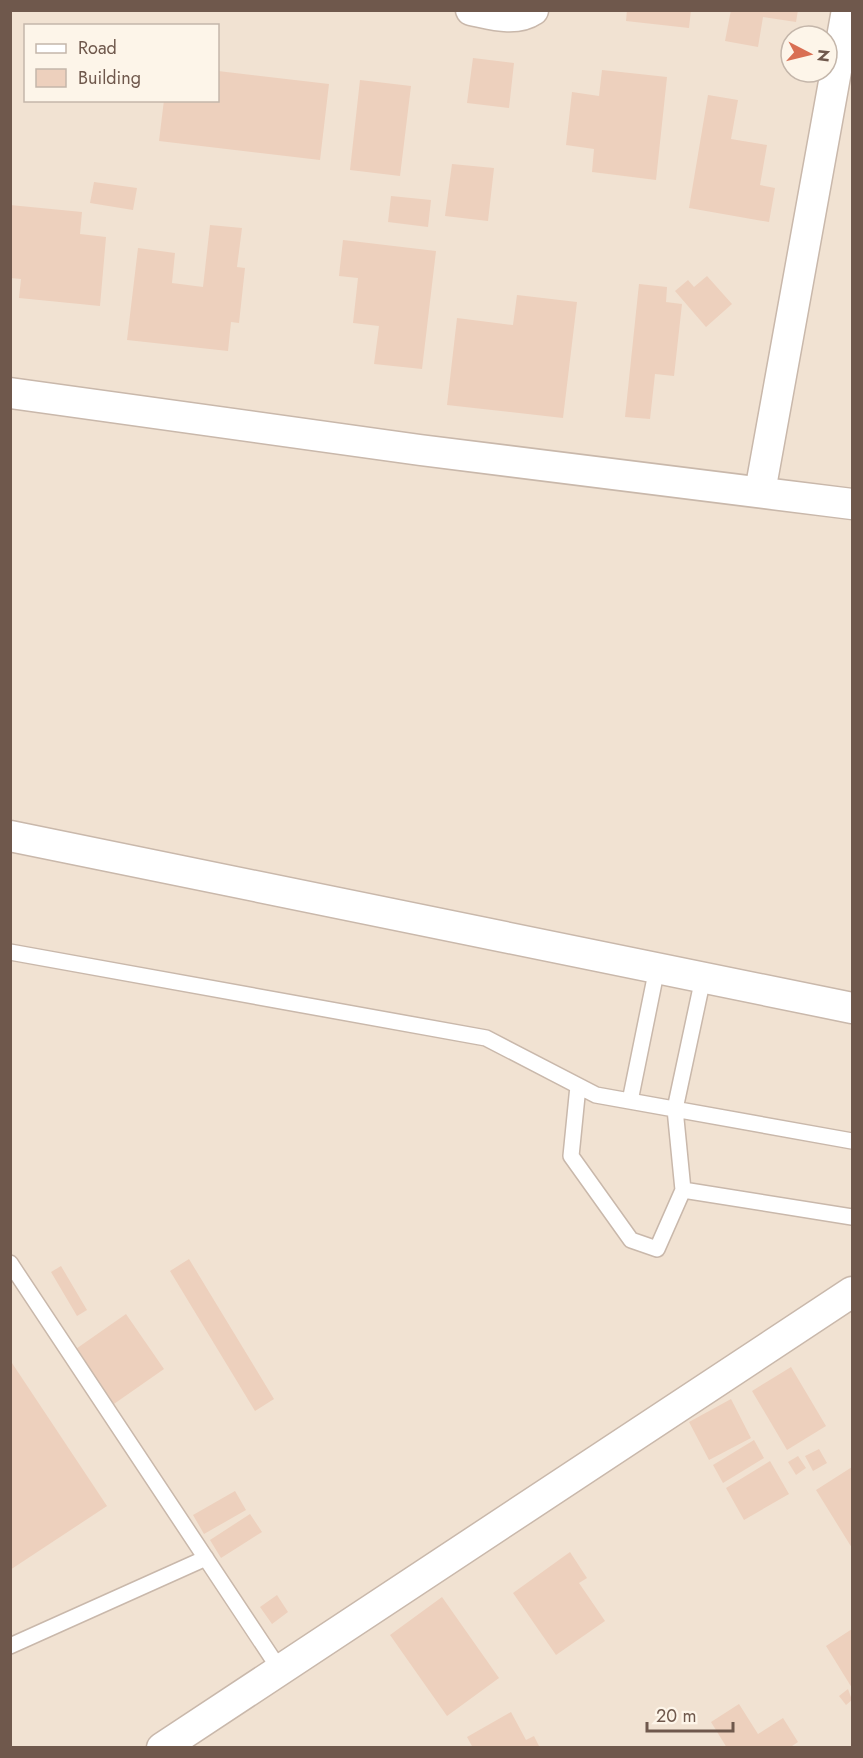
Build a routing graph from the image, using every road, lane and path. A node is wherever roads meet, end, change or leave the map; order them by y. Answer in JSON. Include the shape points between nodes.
{"nodes":[{"id":1,"x":471,"y":10,"type":"edge"},
{"id":2,"x":532,"y":10,"type":"edge"},
{"id":3,"x":847,"y":10,"type":"edge"},
{"id":4,"x":10,"y":393,"type":"edge"},
{"id":5,"x":760,"y":492,"type":"junction"},
{"id":6,"x":852,"y":504,"type":"edge"},
{"id":7,"x":10,"y":836,"type":"edge"},
{"id":8,"x":10,"y":952,"type":"edge"},
{"id":9,"x":657,"y":968,"type":"junction"},
{"id":10,"x":703,"y":978,"type":"junction"},
{"id":11,"x":852,"y":1008,"type":"edge"},
{"id":12,"x":578,"y":1086,"type":"junction"},
{"id":13,"x":630,"y":1101,"type":"junction"},
{"id":14,"x":675,"y":1109,"type":"junction"},
{"id":15,"x":852,"y":1141,"type":"edge"},
{"id":16,"x":683,"y":1190,"type":"junction"},
{"id":17,"x":852,"y":1217,"type":"edge"},
{"id":18,"x":10,"y":1263,"type":"edge"},
{"id":19,"x":852,"y":1292,"type":"edge"},
{"id":20,"x":206,"y":1558,"type":"junction"},
{"id":21,"x":10,"y":1646,"type":"edge"},
{"id":22,"x":280,"y":1670,"type":"junction"},
{"id":23,"x":162,"y":1748,"type":"edge"}],
"edges":[{"from":1,"to":2,"type":"street","via":[[506,17],[526,15]]},
{"from":3,"to":5,"type":"street"},
{"from":4,"to":5,"type":"street"},
{"from":5,"to":6,"type":"street"},
{"from":7,"to":9,"type":"street"},
{"from":8,"to":12,"type":"lane","via":[[486,1038]]},
{"from":9,"to":10,"type":"street"},
{"from":9,"to":13,"type":"lane"},
{"from":10,"to":11,"type":"street"},
{"from":10,"to":14,"type":"lane"},
{"from":12,"to":13,"type":"lane","via":[[596,1095]]},
{"from":12,"to":16,"type":"lane","via":[[571,1156],[631,1240],[657,1249]]},
{"from":13,"to":14,"type":"lane"},
{"from":14,"to":15,"type":"lane"},
{"from":14,"to":16,"type":"lane"},
{"from":16,"to":17,"type":"lane"},
{"from":18,"to":20,"type":"lane"},
{"from":19,"to":22,"type":"street"},
{"from":20,"to":21,"type":"lane"},
{"from":20,"to":22,"type":"lane"},
{"from":22,"to":23,"type":"street"}]}
